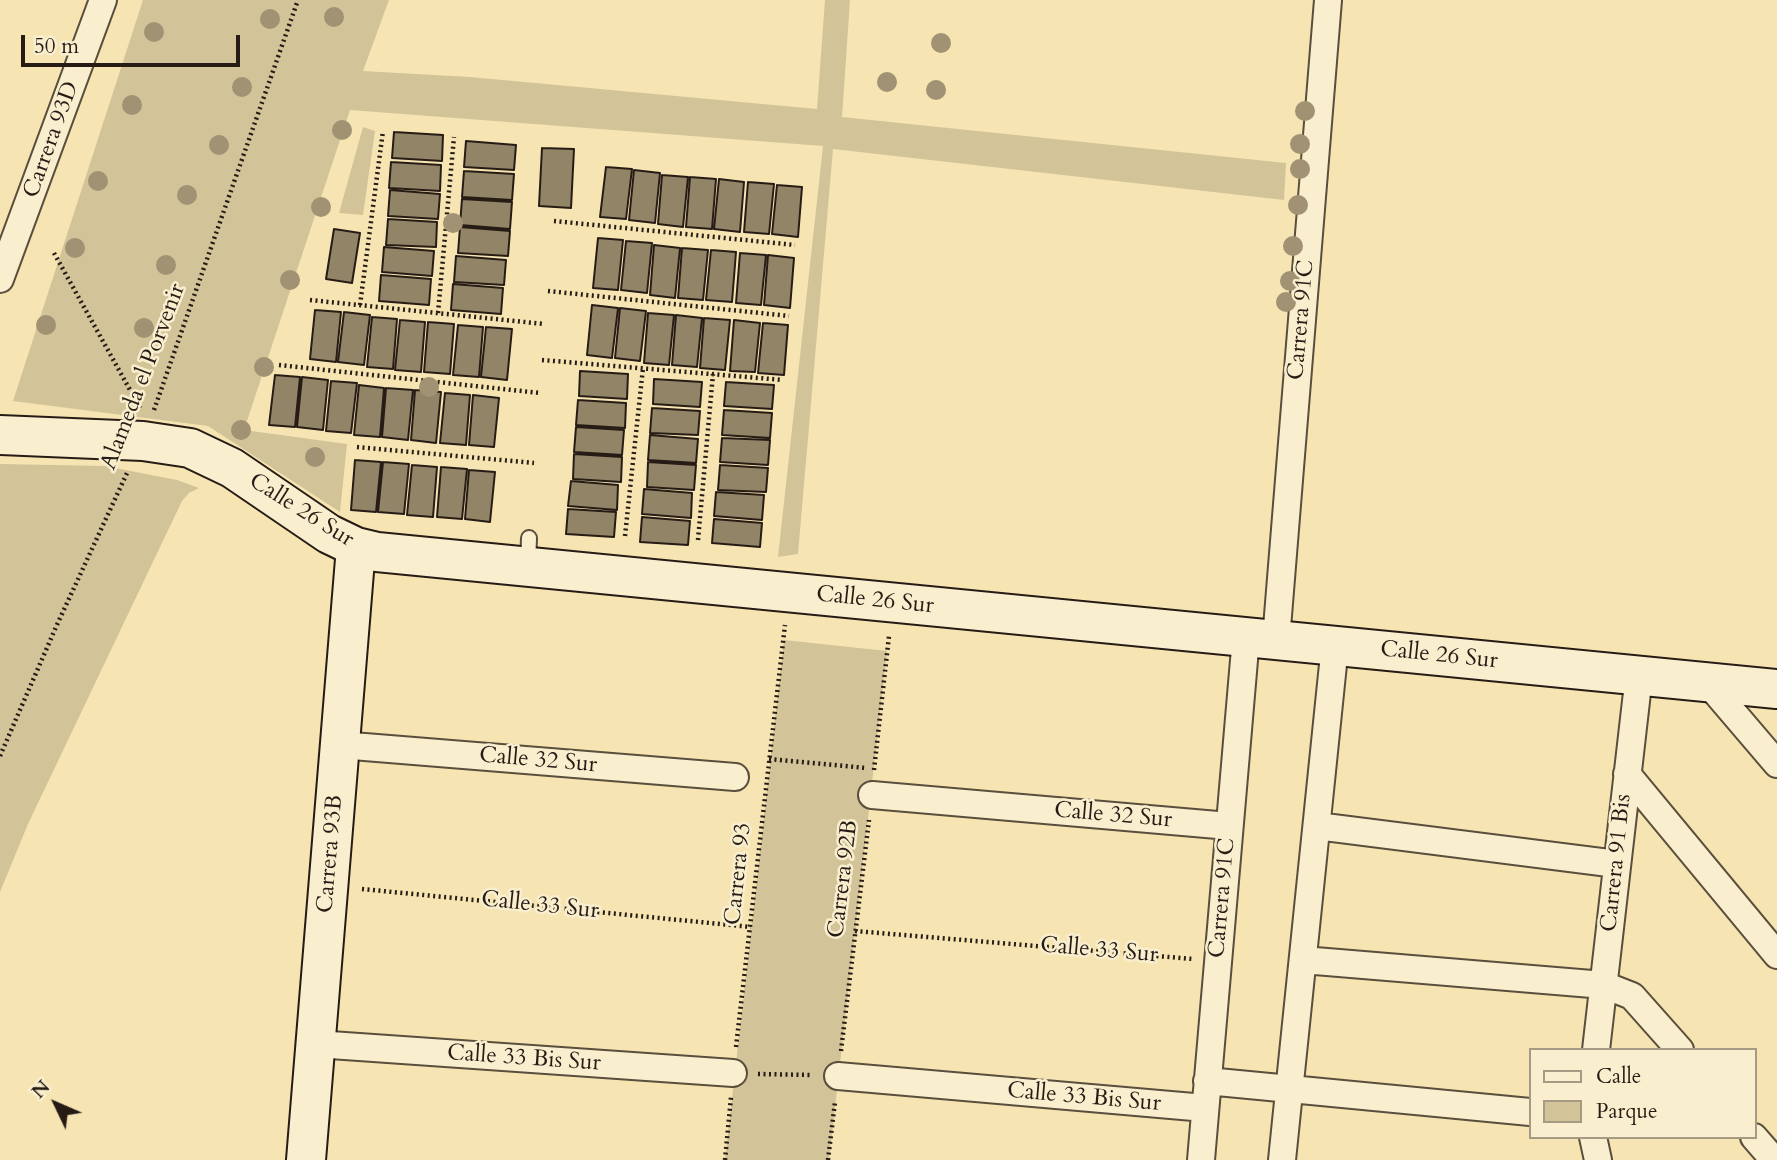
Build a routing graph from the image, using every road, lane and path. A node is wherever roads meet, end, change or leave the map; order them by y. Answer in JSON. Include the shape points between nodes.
{"nodes":[{"id":1,"x":103,"y":0,"type":"edge"},
{"id":2,"x":298,"y":0,"type":"edge"},
{"id":3,"x":1328,"y":0,"type":"edge"},
{"id":4,"x":383,"y":131,"type":"dead end"},
{"id":5,"x":454,"y":137,"type":"dead end"},
{"id":6,"x":554,"y":221,"type":"dead end"},
{"id":7,"x":795,"y":245,"type":"dead end"},
{"id":8,"x":54,"y":253,"type":"dead end"},
{"id":9,"x":0,"y":279,"type":"edge"},
{"id":10,"x":548,"y":291,"type":"dead end"},
{"id":11,"x":310,"y":300,"type":"dead end"},
{"id":12,"x":360,"y":305,"type":"junction"},
{"id":13,"x":438,"y":313,"type":"junction"},
{"id":14,"x":789,"y":316,"type":"dead end"},
{"id":15,"x":544,"y":324,"type":"dead end"},
{"id":16,"x":542,"y":360,"type":"dead end"},
{"id":17,"x":279,"y":365,"type":"dead end"},
{"id":18,"x":643,"y":368,"type":"junction"},
{"id":19,"x":713,"y":374,"type":"junction"},
{"id":20,"x":783,"y":380,"type":"dead end"},
{"id":21,"x":540,"y":393,"type":"dead end"},
{"id":22,"x":146,"y":433,"type":"junction"},
{"id":23,"x":0,"y":435,"type":"edge"},
{"id":24,"x":357,"y":447,"type":"dead end"},
{"id":25,"x":534,"y":463,"type":"dead end"},
{"id":26,"x":625,"y":536,"type":"dead end"},
{"id":27,"x":698,"y":540,"type":"dead end"},
{"id":28,"x":356,"y":547,"type":"junction"},
{"id":29,"x":788,"y":592,"type":"junction"},
{"id":30,"x":894,"y":603,"type":"junction"},
{"id":31,"x":1261,"y":639,"type":"junction"},
{"id":32,"x":1335,"y":645,"type":"junction"},
{"id":33,"x":1639,"y":675,"type":"junction"},
{"id":34,"x":1707,"y":682,"type":"junction"},
{"id":35,"x":1777,"y":689,"type":"edge"},
{"id":36,"x":340,"y":745,"type":"junction"},
{"id":37,"x":0,"y":756,"type":"edge"},
{"id":38,"x":769,"y":759,"type":"junction"},
{"id":39,"x":1777,"y":764,"type":"edge"},
{"id":40,"x":874,"y":769,"type":"junction"},
{"id":41,"x":1628,"y":774,"type":"junction"},
{"id":42,"x":735,"y":778,"type":"dead end"},
{"id":43,"x":872,"y":795,"type":"junction"},
{"id":44,"x":1229,"y":825,"type":"junction"},
{"id":45,"x":1317,"y":826,"type":"junction"},
{"id":46,"x":1617,"y":864,"type":"junction"},
{"id":47,"x":329,"y":885,"type":"junction"},
{"id":48,"x":751,"y":927,"type":"junction"},
{"id":49,"x":856,"y":931,"type":"junction"},
{"id":50,"x":1777,"y":955,"type":"edge"},
{"id":51,"x":1303,"y":960,"type":"junction"},
{"id":52,"x":1218,"y":961,"type":"junction"},
{"id":53,"x":1604,"y":985,"type":"junction"},
{"id":54,"x":316,"y":1044,"type":"junction"},
{"id":55,"x":1596,"y":1048,"type":"edge"},
{"id":56,"x":1679,"y":1048,"type":"edge"},
{"id":57,"x":733,"y":1073,"type":"junction"},
{"id":58,"x":838,"y":1076,"type":"junction"},
{"id":59,"x":1207,"y":1081,"type":"junction"},
{"id":60,"x":1289,"y":1089,"type":"junction"},
{"id":61,"x":1205,"y":1108,"type":"junction"},
{"id":62,"x":1528,"y":1112,"type":"edge"},
{"id":63,"x":1593,"y":1139,"type":"edge"},
{"id":64,"x":1756,"y":1139,"type":"edge"},
{"id":65,"x":306,"y":1160,"type":"edge"},
{"id":66,"x":725,"y":1160,"type":"edge"},
{"id":67,"x":828,"y":1160,"type":"edge"},
{"id":68,"x":1200,"y":1160,"type":"edge"},
{"id":69,"x":1282,"y":1160,"type":"edge"},
{"id":70,"x":1598,"y":1160,"type":"edge"},
{"id":71,"x":1774,"y":1160,"type":"edge"}],
"edges":[{"from":1,"to":9,"type":"street","name":"Carrera 93D"},
{"from":2,"to":22,"type":"path","name":"Alameda el Porvenir"},
{"from":3,"to":31,"type":"street","name":"Carrera 91C"},
{"from":4,"to":12,"type":"path"},
{"from":5,"to":13,"type":"path"},
{"from":6,"to":7,"type":"path"},
{"from":8,"to":22,"type":"path"},
{"from":10,"to":14,"type":"path"},
{"from":11,"to":12,"type":"path"},
{"from":12,"to":13,"type":"path"},
{"from":13,"to":15,"type":"path"},
{"from":16,"to":18,"type":"path"},
{"from":17,"to":21,"type":"path"},
{"from":18,"to":19,"type":"path"},
{"from":18,"to":26,"type":"path"},
{"from":19,"to":20,"type":"path"},
{"from":19,"to":27,"type":"path"},
{"from":22,"to":23,"type":"street","name":"Calle 26 Sur"},
{"from":22,"to":28,"type":"street","name":"Calle 26 Sur","via":[[212,457]]},
{"from":22,"to":37,"type":"path","name":"Alameda el Porvenir"},
{"from":24,"to":25,"type":"path"},
{"from":28,"to":29,"type":"street","name":"Calle 26 Sur","via":[[377,552],[528,552]]},
{"from":28,"to":36,"type":"street","name":"Carrera 93B"},
{"from":29,"to":30,"type":"street","name":"Calle 26 Sur"},
{"from":29,"to":38,"type":"path","name":"Carrera 93"},
{"from":30,"to":31,"type":"street","name":"Calle 26 Sur"},
{"from":30,"to":40,"type":"path","name":"Carrera 92B"},
{"from":31,"to":32,"type":"street","name":"Calle 26 Sur"},
{"from":31,"to":44,"type":"street","name":"Carrera 91C"},
{"from":32,"to":33,"type":"street","name":"Calle 26 Sur"},
{"from":32,"to":45,"type":"street"},
{"from":33,"to":34,"type":"street","name":"Calle 26 Sur"},
{"from":33,"to":41,"type":"street","name":"Carrera 91 Bis"},
{"from":34,"to":35,"type":"street","name":"Calle 26 Sur"},
{"from":34,"to":39,"type":"street"},
{"from":36,"to":42,"type":"street","name":"Calle 32 Sur"},
{"from":36,"to":47,"type":"street","name":"Carrera 93B"},
{"from":38,"to":40,"type":"path"},
{"from":38,"to":48,"type":"path","name":"Carrera 93"},
{"from":40,"to":43,"type":"path","name":"Carrera 92B"},
{"from":41,"to":46,"type":"street","name":"Carrera 91 Bis"},
{"from":41,"to":50,"type":"street"},
{"from":43,"to":44,"type":"street","name":"Calle 32 Sur"},
{"from":43,"to":49,"type":"path","name":"Carrera 92B"},
{"from":44,"to":52,"type":"street","name":"Carrera 91C"},
{"from":45,"to":46,"type":"street"},
{"from":45,"to":51,"type":"street"},
{"from":46,"to":53,"type":"street","name":"Carrera 91 Bis"},
{"from":47,"to":48,"type":"path","name":"Calle 33 Sur"},
{"from":47,"to":54,"type":"street","name":"Carrera 93B"},
{"from":48,"to":57,"type":"path","name":"Carrera 93"},
{"from":49,"to":52,"type":"path","name":"Calle 33 Sur"},
{"from":49,"to":58,"type":"path","name":"Carrera 92B"},
{"from":51,"to":53,"type":"street"},
{"from":51,"to":60,"type":"street"},
{"from":52,"to":59,"type":"street","name":"Carrera 91C"},
{"from":53,"to":55,"type":"street","name":"Carrera 91 Bis"},
{"from":53,"to":56,"type":"street","via":[[1632,996]]},
{"from":54,"to":57,"type":"street","name":"Calle 33 Bis Sur"},
{"from":54,"to":65,"type":"street","name":"Carrera 93B"},
{"from":57,"to":58,"type":"path"},
{"from":57,"to":66,"type":"path","name":"Carrera 93"},
{"from":58,"to":61,"type":"street","name":"Calle 33 Bis Sur"},
{"from":58,"to":67,"type":"path","name":"Carrera 92B"},
{"from":59,"to":60,"type":"street"},
{"from":59,"to":61,"type":"street","name":"Carrera 91C"},
{"from":60,"to":62,"type":"street"},
{"from":60,"to":69,"type":"street"},
{"from":61,"to":68,"type":"street","name":"Carrera 91C"},
{"from":63,"to":70,"type":"street"},
{"from":64,"to":71,"type":"street"}]}
